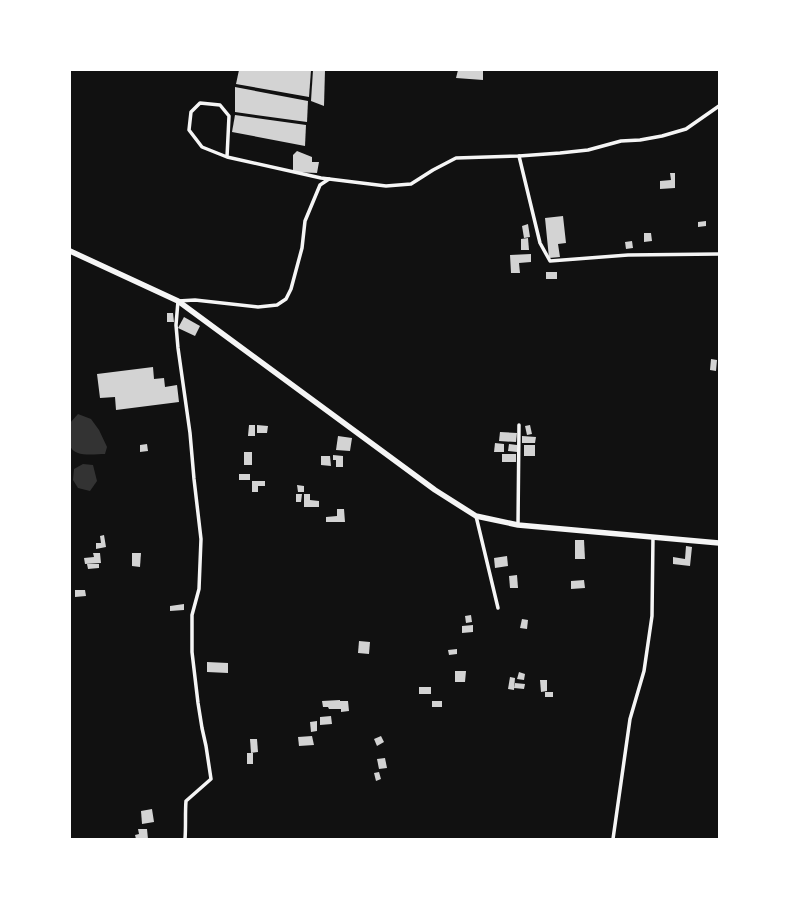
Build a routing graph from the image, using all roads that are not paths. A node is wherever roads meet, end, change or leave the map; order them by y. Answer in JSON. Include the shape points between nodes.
{"nodes":[{"id":1,"x":719,"y":106,"type":"edge"},
{"id":2,"x":519,"y":156,"type":"junction"},
{"id":3,"x":227,"y":157,"type":"junction"},
{"id":4,"x":329,"y":179,"type":"junction"},
{"id":5,"x":70,"y":251,"type":"edge"},
{"id":6,"x":719,"y":254,"type":"edge"},
{"id":7,"x":178,"y":301,"type":"junction"},
{"id":8,"x":519,"y":425,"type":"dead end"},
{"id":9,"x":476,"y":516,"type":"junction"},
{"id":10,"x":518,"y":525,"type":"junction"},
{"id":11,"x":653,"y":537,"type":"junction"},
{"id":12,"x":719,"y":543,"type":"edge"},
{"id":13,"x":498,"y":608,"type":"dead end"},
{"id":14,"x":185,"y":839,"type":"edge"},
{"id":15,"x":613,"y":839,"type":"edge"}],
"edges":[{"from":1,"to":2,"type":"street","via":[[686,129],[662,136],[621,141],[588,150]]},
{"from":2,"to":4,"type":"street","via":[[456,158],[411,184],[386,186]]},
{"from":2,"to":6,"type":"street","via":[[540,243],[550,261],[628,255]]},
{"from":3,"to":3,"type":"street","via":[[230,116],[220,105],[200,103],[191,112],[190,130],[202,147]]},
{"from":3,"to":4,"type":"street"},
{"from":4,"to":7,"type":"street","via":[[320,185],[305,221],[302,248],[292,289],[286,298],[277,305],[258,307],[195,300]]},
{"from":5,"to":7,"type":"main road"},
{"from":7,"to":9,"type":"main road","via":[[435,490]]},
{"from":7,"to":14,"type":"street","via":[[178,348],[201,539],[199,589],[192,615],[192,652],[211,779],[186,801]]},
{"from":8,"to":10,"type":"street"},
{"from":9,"to":10,"type":"main road"},
{"from":9,"to":13,"type":"street"},
{"from":10,"to":11,"type":"main road"},
{"from":11,"to":12,"type":"main road"},
{"from":11,"to":15,"type":"street","via":[[652,616],[644,671],[630,719]]}]}
